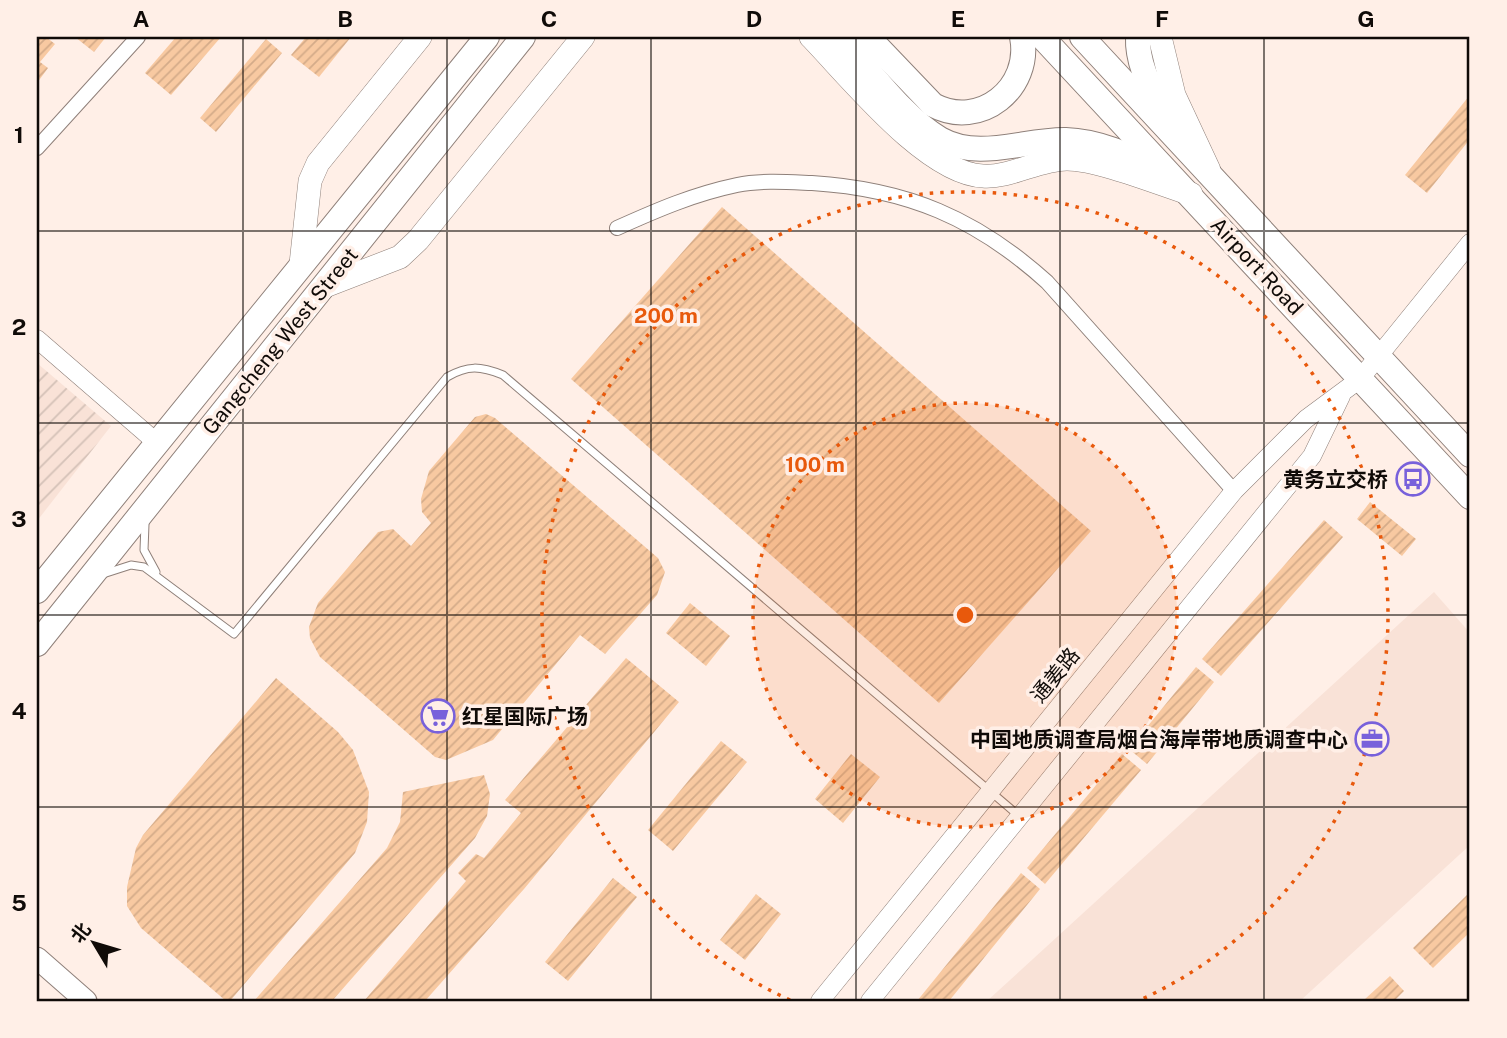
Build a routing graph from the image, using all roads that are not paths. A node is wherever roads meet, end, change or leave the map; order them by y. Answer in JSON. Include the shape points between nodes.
{"nodes":[{"id":1,"x":138,"y":37,"type":"edge"},
{"id":2,"x":420,"y":37,"type":"edge"},
{"id":3,"x":487,"y":37,"type":"edge"},
{"id":4,"x":523,"y":37,"type":"edge"},
{"id":5,"x":583,"y":37,"type":"edge"},
{"id":6,"x":811,"y":37,"type":"edge"},
{"id":7,"x":839,"y":37,"type":"edge"},
{"id":8,"x":868,"y":37,"type":"edge"},
{"id":9,"x":1021,"y":37,"type":"edge"},
{"id":10,"x":1042,"y":37,"type":"edge"},
{"id":11,"x":1082,"y":37,"type":"edge"},
{"id":12,"x":1138,"y":37,"type":"edge"},
{"id":13,"x":1160,"y":37,"type":"edge"},
{"id":14,"x":37,"y":148,"type":"edge"},
{"id":15,"x":1195,"y":157,"type":"junction"},
{"id":16,"x":1212,"y":176,"type":"junction"},
{"id":17,"x":1183,"y":186,"type":"junction"},
{"id":18,"x":617,"y":228,"type":"dead end"},
{"id":19,"x":1470,"y":243,"type":"edge"},
{"id":20,"x":301,"y":264,"type":"junction"},
{"id":21,"x":324,"y":286,"type":"junction"},
{"id":22,"x":37,"y":339,"type":"edge"},
{"id":23,"x":1380,"y":356,"type":"junction"},
{"id":24,"x":1352,"y":386,"type":"junction"},
{"id":25,"x":156,"y":442,"type":"junction"},
{"id":26,"x":1470,"y":456,"type":"edge"},
{"id":27,"x":1234,"y":491,"type":"junction"},
{"id":28,"x":156,"y":495,"type":"junction"},
{"id":29,"x":1470,"y":497,"type":"edge"},
{"id":30,"x":158,"y":575,"type":"junction"},
{"id":31,"x":82,"y":588,"type":"junction"},
{"id":32,"x":37,"y":591,"type":"edge"},
{"id":33,"x":37,"y":644,"type":"edge"},
{"id":34,"x":990,"y":791,"type":"junction"},
{"id":35,"x":1022,"y":818,"type":"junction"},
{"id":36,"x":37,"y":958,"type":"edge"},
{"id":37,"x":86,"y":1001,"type":"edge"},
{"id":38,"x":820,"y":1001,"type":"edge"},
{"id":39,"x":870,"y":1001,"type":"edge"}],
"edges":[{"from":1,"to":14,"type":"street"},
{"from":2,"to":20,"type":"main road","via":[[318,163],[310,181]]},
{"from":3,"to":20,"type":"highway","name":"Gangcheng West Street"},
{"from":4,"to":21,"type":"highway","name":"Gangcheng West Street"},
{"from":5,"to":21,"type":"main road","via":[[418,240],[400,257]]},
{"from":6,"to":17,"type":"main road","via":[[909,139],[941,162],[982,176],[1067,159]]},
{"from":7,"to":17,"type":"highway","via":[[908,112],[941,139],[967,148],[996,149],[1069,140],[1114,149]]},
{"from":8,"to":9,"type":"highway","via":[[933,105],[944,111],[970,113],[999,101],[1011,89],[1020,68]]},
{"from":10,"to":17,"type":"highway","name":"Airport Road"},
{"from":11,"to":15,"type":"highway","name":"Airport Road"},
{"from":12,"to":15,"type":"highway","via":[[1151,91]]},
{"from":13,"to":16,"type":"main road","via":[[1174,95]]},
{"from":15,"to":16,"type":"highway","name":"Airport Road"},
{"from":16,"to":23,"type":"highway","name":"Airport Road"},
{"from":17,"to":24,"type":"highway","name":"Airport Road"},
{"from":18,"to":27,"type":"street","via":[[676,201],[740,184],[849,186],[936,207],[982,230],[1047,282]]},
{"from":19,"to":23,"type":"street"},
{"from":20,"to":25,"type":"highway","name":"Gangcheng West Street"},
{"from":21,"to":28,"type":"highway","name":"Gangcheng West Street"},
{"from":22,"to":25,"type":"street"},
{"from":23,"to":24,"type":"street"},
{"from":23,"to":26,"type":"highway","name":"Airport Road"},
{"from":24,"to":27,"type":"street","name":"通姜路","via":[[1306,419]]},
{"from":24,"to":29,"type":"highway","name":"Airport Road"},
{"from":24,"to":35,"type":"street","via":[[1312,456]]},
{"from":25,"to":32,"type":"highway","name":"Gangcheng West Street"},
{"from":27,"to":34,"type":"street","name":"通姜路"},
{"from":28,"to":30,"type":"lane","via":[[144,528],[144,550]]},
{"from":28,"to":31,"type":"highway","name":"Gangcheng West Street"},
{"from":30,"to":31,"type":"lane","via":[[131,565],[102,574]]},
{"from":30,"to":34,"type":"lane","via":[[234,634],[447,377],[464,367],[481,367],[503,375]]},
{"from":31,"to":33,"type":"highway","name":"Gangcheng West Street"},
{"from":34,"to":35,"type":"lane"},
{"from":34,"to":38,"type":"street","name":"通姜路"},
{"from":35,"to":39,"type":"street"},
{"from":36,"to":37,"type":"main road"}]}
